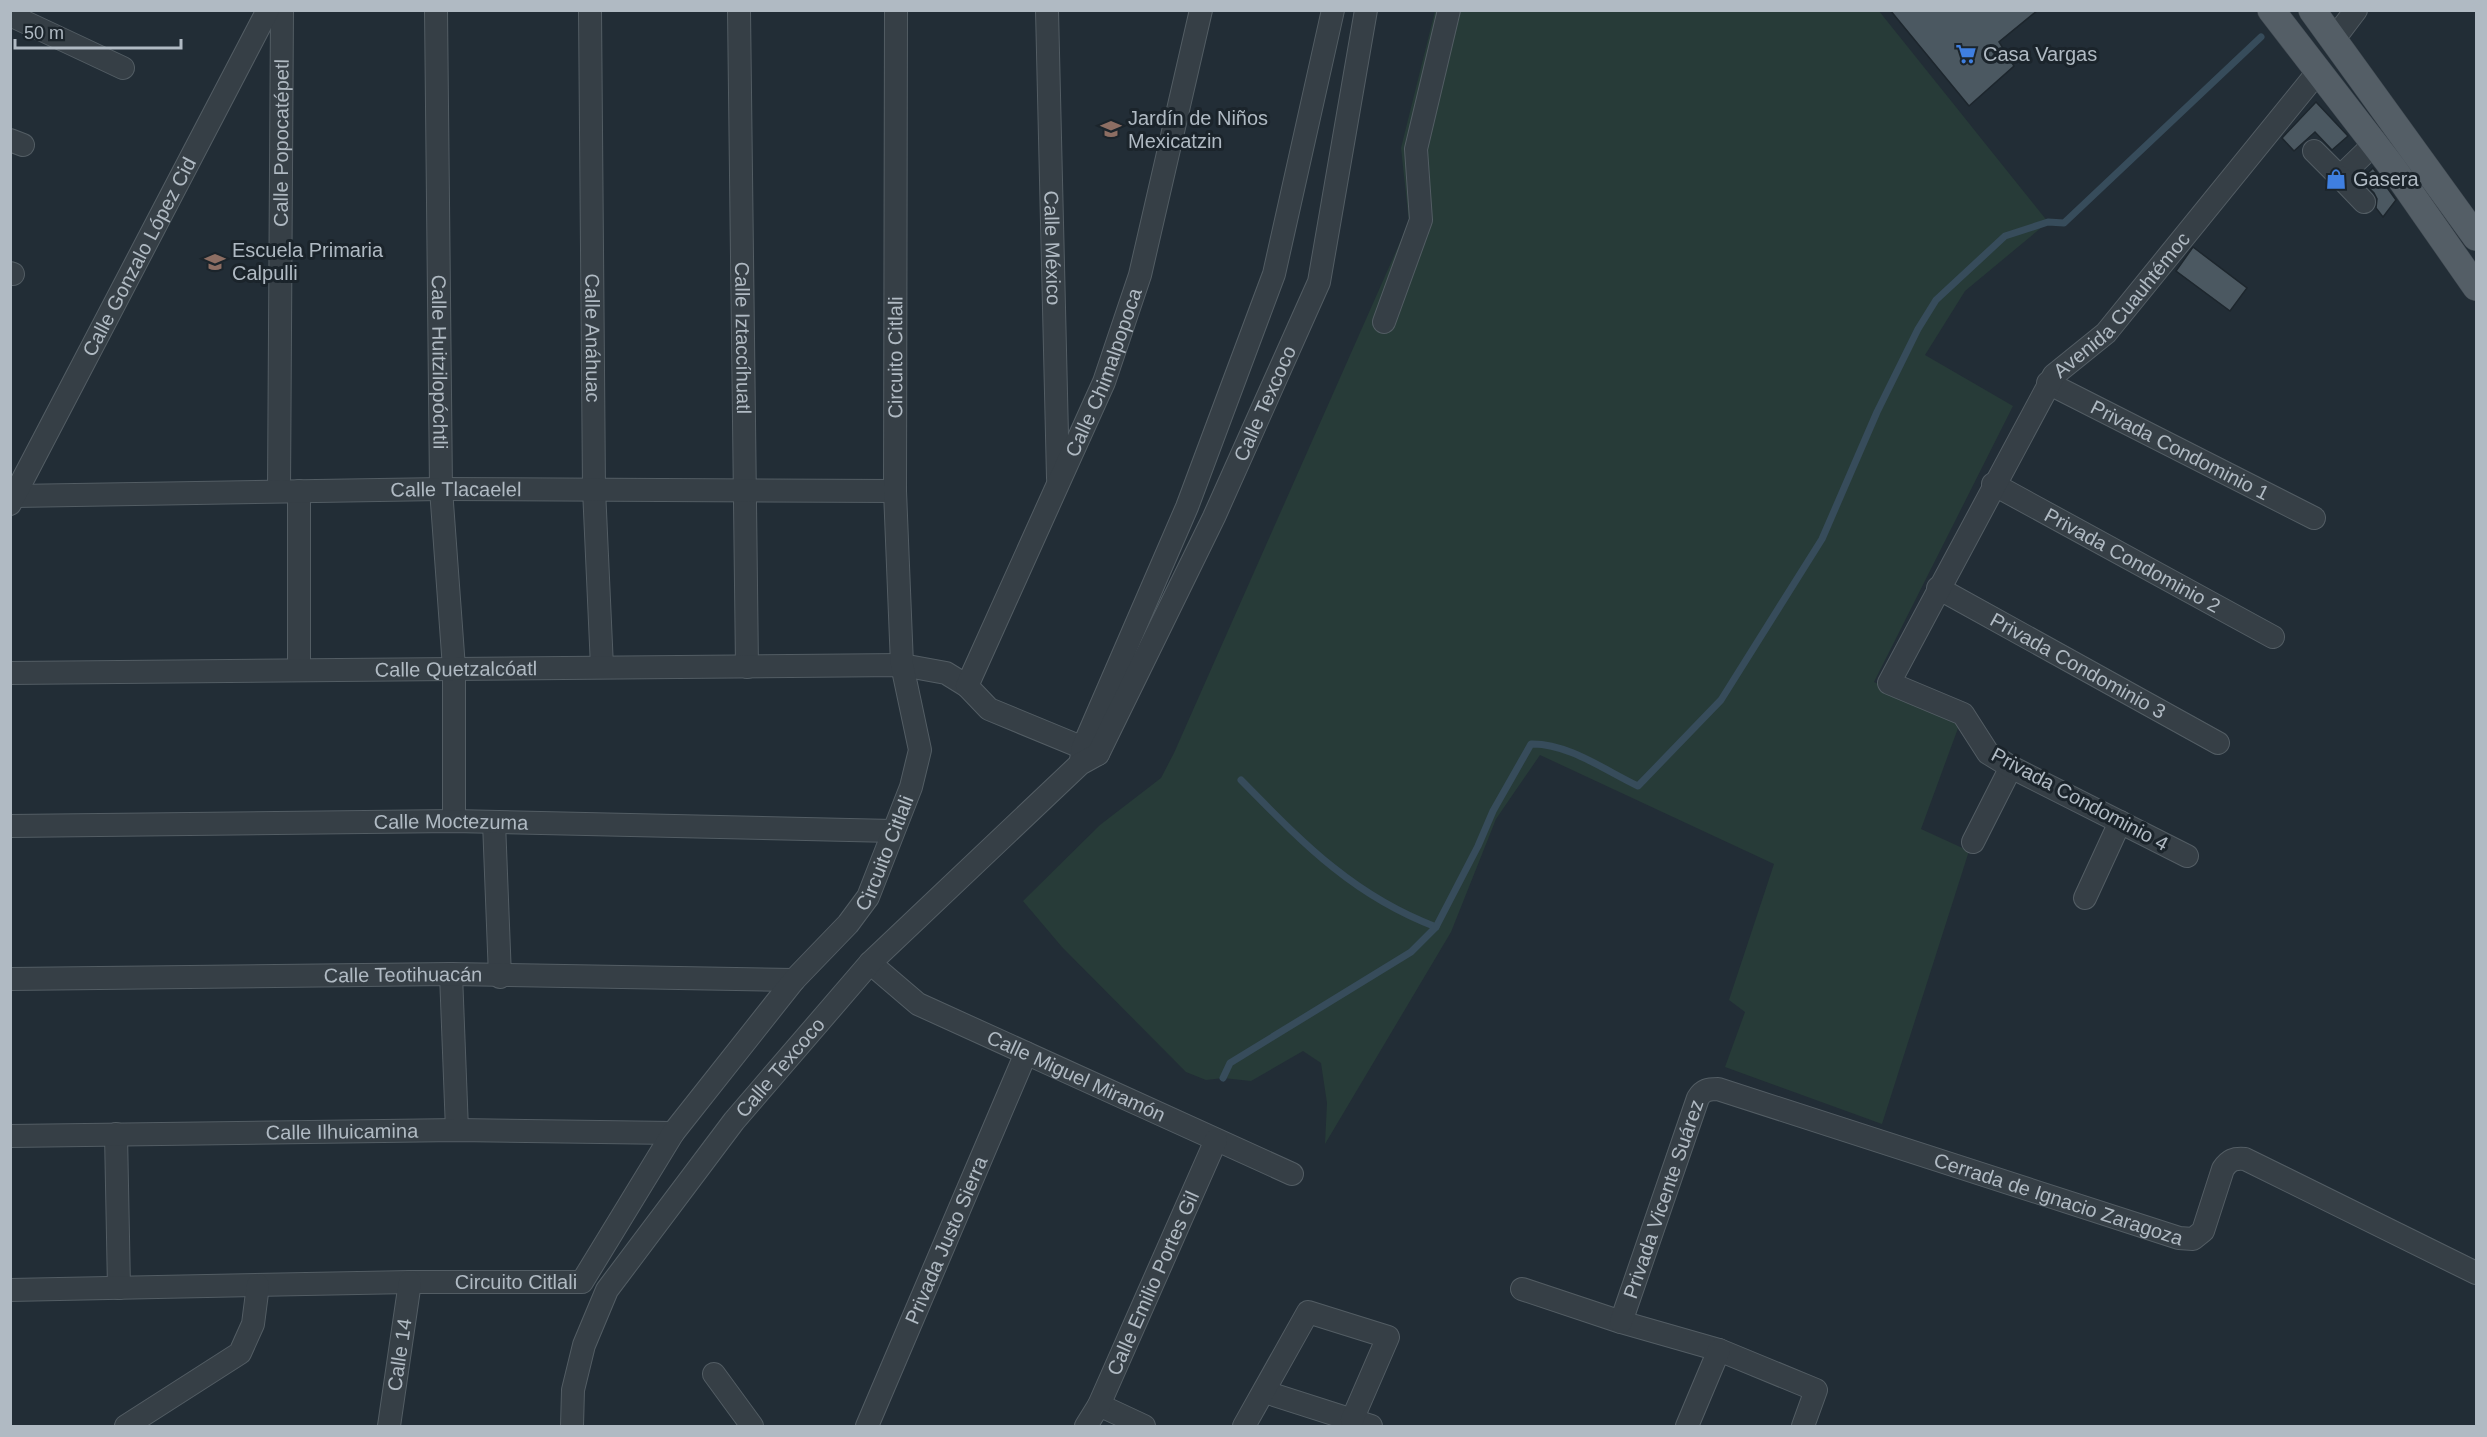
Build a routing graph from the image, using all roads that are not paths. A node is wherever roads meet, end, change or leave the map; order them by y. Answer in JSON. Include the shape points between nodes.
{"nodes":[{"id":1,"x":268,"y":10,"type":"edge"},
{"id":2,"x":282,"y":10,"type":"edge"},
{"id":3,"x":436,"y":10,"type":"edge"},
{"id":4,"x":590,"y":10,"type":"edge"},
{"id":5,"x":739,"y":10,"type":"edge"},
{"id":6,"x":896,"y":10,"type":"edge"},
{"id":7,"x":1047,"y":10,"type":"edge"},
{"id":8,"x":1201,"y":10,"type":"edge"},
{"id":9,"x":1333,"y":10,"type":"edge"},
{"id":10,"x":1366,"y":10,"type":"edge"},
{"id":11,"x":1449,"y":10,"type":"edge"},
{"id":12,"x":2271,"y":10,"type":"edge"},
{"id":13,"x":2312,"y":10,"type":"edge"},
{"id":14,"x":2356,"y":10,"type":"edge"},
{"id":15,"x":10,"y":15,"type":"edge"},
{"id":16,"x":2334,"y":39,"type":"junction"},
{"id":17,"x":123,"y":68,"type":"dead end"},
{"id":18,"x":2317,"y":73,"type":"junction"},
{"id":19,"x":2374,"y":144,"type":"junction"},
{"id":20,"x":2314,"y":151,"type":"dead end"},
{"id":21,"x":2340,"y":177,"type":"junction"},
{"id":22,"x":2364,"y":202,"type":"dead end"},
{"id":23,"x":2476,"y":237,"type":"edge"},
{"id":24,"x":2476,"y":287,"type":"edge"},
{"id":25,"x":1384,"y":322,"type":"dead end"},
{"id":26,"x":2048,"y":383,"type":"junction"},
{"id":27,"x":1993,"y":484,"type":"junction"},
{"id":28,"x":1058,"y":485,"type":"junction"},
{"id":29,"x":746,"y":488,"type":"junction"},
{"id":30,"x":441,"y":489,"type":"junction"},
{"id":31,"x":594,"y":489,"type":"junction"},
{"id":32,"x":896,"y":490,"type":"junction"},
{"id":33,"x":289,"y":491,"type":"junction"},
{"id":34,"x":13,"y":500,"type":"edge"},
{"id":35,"x":2314,"y":518,"type":"dead end"},
{"id":36,"x":1938,"y":588,"type":"junction"},
{"id":37,"x":2272,"y":637,"type":"dead end"},
{"id":38,"x":902,"y":665,"type":"junction"},
{"id":39,"x":602,"y":667,"type":"junction"},
{"id":40,"x":747,"y":667,"type":"junction"},
{"id":41,"x":454,"y":668,"type":"junction"},
{"id":42,"x":299,"y":669,"type":"junction"},
{"id":43,"x":10,"y":673,"type":"edge"},
{"id":44,"x":1889,"y":683,"type":"joint"},
{"id":45,"x":967,"y":686,"type":"junction"},
{"id":46,"x":2218,"y":743,"type":"dead end"},
{"id":47,"x":1087,"y":755,"type":"junction"},
{"id":48,"x":2011,"y":767,"type":"junction"},
{"id":49,"x":454,"y":821,"type":"junction"},
{"id":50,"x":494,"y":822,"type":"junction"},
{"id":51,"x":2120,"y":822,"type":"junction"},
{"id":52,"x":10,"y":826,"type":"edge"},
{"id":53,"x":893,"y":831,"type":"junction"},
{"id":54,"x":1973,"y":842,"type":"dead end"},
{"id":55,"x":2187,"y":856,"type":"dead end"},
{"id":56,"x":2085,"y":898,"type":"dead end"},
{"id":57,"x":870,"y":963,"type":"junction"},
{"id":58,"x":451,"y":974,"type":"junction"},
{"id":59,"x":500,"y":976,"type":"junction"},
{"id":60,"x":10,"y":979,"type":"edge"},
{"id":61,"x":794,"y":980,"type":"junction"},
{"id":62,"x":1026,"y":1053,"type":"junction"},
{"id":63,"x":1718,"y":1089,"type":"joint"},
{"id":64,"x":457,"y":1130,"type":"junction"},
{"id":65,"x":674,"y":1132,"type":"junction"},
{"id":66,"x":116,"y":1134,"type":"junction"},
{"id":67,"x":10,"y":1136,"type":"edge"},
{"id":68,"x":1216,"y":1140,"type":"junction"},
{"id":69,"x":1292,"y":1174,"type":"dead end"},
{"id":70,"x":2476,"y":1272,"type":"edge"},
{"id":71,"x":411,"y":1282,"type":"junction"},
{"id":72,"x":258,"y":1285,"type":"junction"},
{"id":73,"x":119,"y":1288,"type":"junction"},
{"id":74,"x":1522,"y":1289,"type":"dead end"},
{"id":75,"x":10,"y":1290,"type":"edge"},
{"id":76,"x":1621,"y":1322,"type":"junction"},
{"id":77,"x":1719,"y":1350,"type":"junction"},
{"id":78,"x":714,"y":1374,"type":"dead end"},
{"id":79,"x":1265,"y":1392,"type":"junction"},
{"id":80,"x":1099,"y":1405,"type":"junction"},
{"id":81,"x":1362,"y":1423,"type":"edge"},
{"id":82,"x":126,"y":1426,"type":"edge"},
{"id":83,"x":389,"y":1426,"type":"edge"},
{"id":84,"x":572,"y":1426,"type":"edge"},
{"id":85,"x":752,"y":1426,"type":"edge"},
{"id":86,"x":867,"y":1426,"type":"edge"},
{"id":87,"x":1086,"y":1426,"type":"edge"},
{"id":88,"x":1144,"y":1426,"type":"edge"},
{"id":89,"x":1244,"y":1426,"type":"edge"},
{"id":90,"x":1687,"y":1426,"type":"edge"},
{"id":91,"x":1803,"y":1426,"type":"edge"}],
"edges":[{"from":1,"to":34,"type":"street","name":"Calle Gonzalo López Cid"},
{"from":2,"to":33,"type":"street","name":"Calle Popocatépetl"},
{"from":3,"to":30,"type":"street","name":"Calle Huitzilopóchtli"},
{"from":4,"to":31,"type":"street","name":"Calle Anáhuac"},
{"from":5,"to":29,"type":"street","name":"Calle Iztaccíhuatl"},
{"from":6,"to":32,"type":"street","name":"Circuito Citlali"},
{"from":7,"to":28,"type":"street","name":"Calle México"},
{"from":8,"to":28,"type":"street","name":"Calle Chimalpopoca","via":[[1140,275],[1104,382]]},
{"from":9,"to":47,"type":"street","name":"Calle Texcoco","via":[[1274,274],[1187,507]]},
{"from":10,"to":47,"type":"street","name":"Calle Texcoco","via":[[1318,282],[1214,517]]},
{"from":11,"to":25,"type":"street","via":[[1416,149],[1421,220]]},
{"from":12,"to":18,"type":"main road"},
{"from":13,"to":16,"type":"main road"},
{"from":14,"to":16,"type":"street"},
{"from":15,"to":17,"type":"street"},
{"from":16,"to":23,"type":"main road"},
{"from":18,"to":19,"type":"main road"},
{"from":18,"to":26,"type":"street","name":"Avenida Cuauhtémoc","via":[[2106,333]]},
{"from":19,"to":21,"type":"street"},
{"from":19,"to":24,"type":"main road"},
{"from":20,"to":21,"type":"street"},
{"from":21,"to":22,"type":"street"},
{"from":26,"to":27,"type":"street","name":"Avenida Cuauhtémoc"},
{"from":26,"to":35,"type":"street","name":"Privada Condominio 1"},
{"from":27,"to":36,"type":"street","name":"Avenida Cuauhtémoc"},
{"from":27,"to":37,"type":"street","name":"Privada Condominio 2"},
{"from":28,"to":45,"type":"street","name":"Calle Chimalpopoca"},
{"from":29,"to":31,"type":"street","name":"Calle Tlacaelel"},
{"from":29,"to":32,"type":"street","name":"Calle Tlacaelel"},
{"from":29,"to":40,"type":"street","name":"Calle Iztaccíhuatl"},
{"from":30,"to":31,"type":"street","name":"Calle Tlacaelel"},
{"from":30,"to":33,"type":"street","name":"Calle Tlacaelel"},
{"from":30,"to":41,"type":"street","name":"Calle Huitzilopóchtli"},
{"from":31,"to":39,"type":"street","name":"Calle Anáhuac"},
{"from":32,"to":38,"type":"street","name":"Circuito Citlali"},
{"from":33,"to":34,"type":"street","name":"Calle Tlacaelel"},
{"from":33,"to":42,"type":"street","name":"Calle Popocatépetl"},
{"from":36,"to":44,"type":"street","name":"Avenida Cuauhtémoc"},
{"from":36,"to":46,"type":"street","name":"Privada Condominio 3"},
{"from":38,"to":40,"type":"street","name":"Calle Quetzalcóatl"},
{"from":38,"to":45,"type":"street","name":"Calle Quetzalcóatl","via":[[946,673]]},
{"from":38,"to":53,"type":"street","name":"Circuito Citlali","via":[[920,750],[911,787]]},
{"from":39,"to":40,"type":"street","name":"Calle Quetzalcóatl"},
{"from":39,"to":41,"type":"street","name":"Calle Quetzalcóatl"},
{"from":41,"to":42,"type":"street","name":"Calle Quetzalcóatl"},
{"from":41,"to":49,"type":"street","name":"Calle Huitzilopóchtli"},
{"from":42,"to":43,"type":"street","name":"Calle Quetzalcóatl"},
{"from":44,"to":48,"type":"street","name":"Privada Condominio 4","via":[[1963,714],[1988,753]]},
{"from":45,"to":47,"type":"street","via":[[989,709]]},
{"from":47,"to":57,"type":"street","name":"Calle Texcoco"},
{"from":48,"to":51,"type":"street","name":"Privada Condominio 4"},
{"from":48,"to":54,"type":"street"},
{"from":49,"to":50,"type":"street","name":"Calle Moctezuma"},
{"from":49,"to":52,"type":"street","name":"Calle Moctezuma"},
{"from":50,"to":53,"type":"street","name":"Calle Moctezuma"},
{"from":50,"to":59,"type":"street"},
{"from":51,"to":55,"type":"street","name":"Privada Condominio 4"},
{"from":51,"to":56,"type":"street"},
{"from":53,"to":61,"type":"street","name":"Circuito Citlali","via":[[868,897],[848,924]]},
{"from":57,"to":62,"type":"street","name":"Calle Miguel Miramón","via":[[918,1004]]},
{"from":57,"to":84,"type":"street","name":"Calle Texcoco","via":[[734,1121],[607,1290],[584,1345],[573,1390]]},
{"from":58,"to":59,"type":"street","name":"Calle Teotihuacán"},
{"from":58,"to":60,"type":"street","name":"Calle Teotihuacán"},
{"from":58,"to":64,"type":"street"},
{"from":59,"to":61,"type":"street","name":"Calle Teotihuacán"},
{"from":61,"to":65,"type":"street","name":"Circuito Citlali"},
{"from":62,"to":68,"type":"street","name":"Calle Miguel Miramón"},
{"from":62,"to":86,"type":"street","name":"Privada Justo Sierra"},
{"from":63,"to":70,"type":"street","name":"Cerrada de Ignacio Zaragoza","via":[[2178,1238],[2193,1239],[2203,1231],[2223,1169],[2228,1161],[2245,1160]]},
{"from":63,"to":76,"type":"street","name":"Privada Vicente Suárez","via":[[1702,1091],[1698,1098]]},
{"from":64,"to":65,"type":"street","name":"Calle Ilhuicamina"},
{"from":64,"to":66,"type":"street","name":"Calle Ilhuicamina"},
{"from":65,"to":71,"type":"street","name":"Circuito Citlali","via":[[582,1282]]},
{"from":66,"to":67,"type":"street","name":"Calle Ilhuicamina"},
{"from":66,"to":73,"type":"street"},
{"from":68,"to":69,"type":"street","name":"Calle Miguel Miramón"},
{"from":68,"to":80,"type":"street","name":"Calle Emilio Portes Gil"},
{"from":71,"to":72,"type":"street","name":"Circuito Citlali"},
{"from":71,"to":83,"type":"street","name":"Calle 14"},
{"from":72,"to":73,"type":"street","name":"Circuito Citlali"},
{"from":72,"to":82,"type":"street","via":[[253,1324],[240,1353]]},
{"from":73,"to":75,"type":"street","name":"Circuito Citlali"},
{"from":74,"to":76,"type":"street","name":"Privada Vicente Suárez"},
{"from":76,"to":77,"type":"street","name":"Privada Vicente Suárez"},
{"from":77,"to":90,"type":"street"},
{"from":77,"to":91,"type":"street","name":"Privada Vicente Suárez","via":[[1816,1390]]},
{"from":78,"to":85,"type":"street"},
{"from":79,"to":81,"type":"street"},
{"from":79,"to":81,"type":"street","via":[[1308,1312],[1388,1337]]},
{"from":79,"to":89,"type":"street"},
{"from":80,"to":87,"type":"street","name":"Calle Emilio Portes Gil"},
{"from":80,"to":88,"type":"street"}]}
